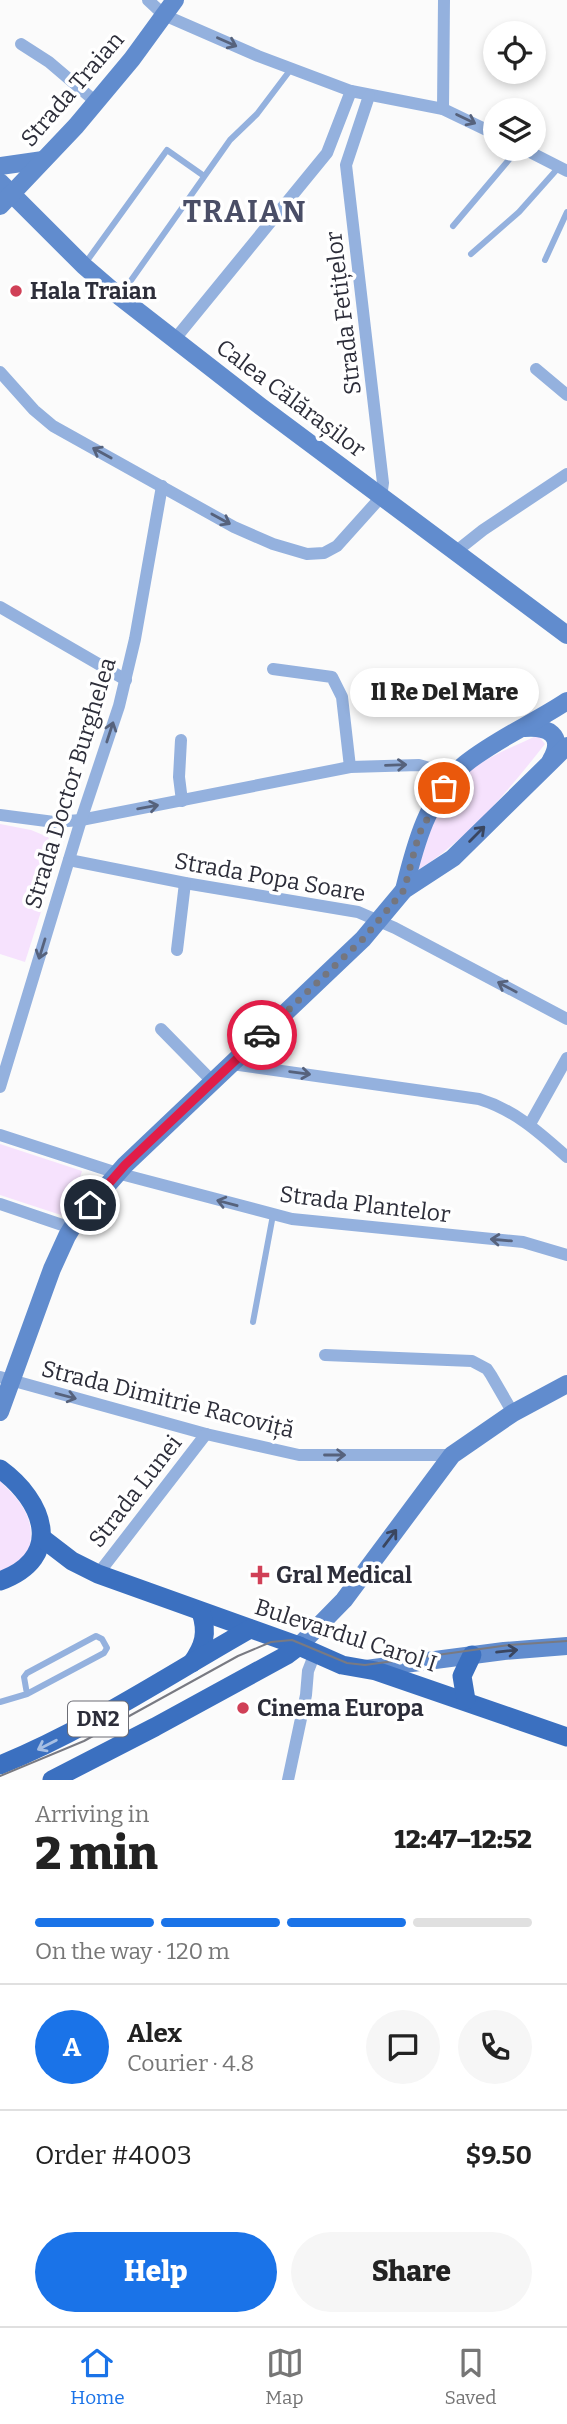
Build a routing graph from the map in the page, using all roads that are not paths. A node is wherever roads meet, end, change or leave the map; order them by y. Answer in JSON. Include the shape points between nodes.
{"nodes":[{"id":1,"x":148,"y":0,"type":"edge"},
{"id":2,"x":444,"y":0,"type":"edge"},
{"id":3,"x":170,"y":7,"type":"edge"},
{"id":4,"x":21,"y":44,"type":"dead end"},
{"id":5,"x":291,"y":69,"type":"junction"},
{"id":6,"x":351,"y":91,"type":"junction"},
{"id":7,"x":369,"y":96,"type":"junction"},
{"id":8,"x":96,"y":102,"type":"junction"},
{"id":9,"x":443,"y":109,"type":"junction"},
{"id":10,"x":483,"y":128,"type":"edge"},
{"id":11,"x":323,"y":158,"type":"junction"},
{"id":12,"x":43,"y":160,"type":"junction"},
{"id":13,"x":546,"y":160,"type":"edge"},
{"id":14,"x":508,"y":161,"type":"edge"},
{"id":15,"x":346,"y":165,"type":"junction"},
{"id":16,"x":0,"y":166,"type":"edge"},
{"id":17,"x":563,"y":169,"type":"edge"},
{"id":18,"x":204,"y":176,"type":"junction"},
{"id":19,"x":4,"y":194,"type":"edge"},
{"id":20,"x":567,"y":212,"type":"edge"},
{"id":21,"x":453,"y":226,"type":"dead end"},
{"id":22,"x":471,"y":254,"type":"dead end"},
{"id":23,"x":545,"y":260,"type":"dead end"},
{"id":24,"x":83,"y":266,"type":"junction"},
{"id":25,"x":120,"y":297,"type":"junction"},
{"id":26,"x":175,"y":339,"type":"junction"},
{"id":27,"x":536,"y":369,"type":"dead end"},
{"id":28,"x":0,"y":372,"type":"edge"},
{"id":29,"x":567,"y":396,"type":"edge"},
{"id":30,"x":567,"y":474,"type":"edge"},
{"id":31,"x":162,"y":486,"type":"junction"},
{"id":32,"x":381,"y":497,"type":"junction"},
{"id":33,"x":454,"y":553,"type":"junction"},
{"id":34,"x":0,"y":607,"type":"edge"},
{"id":35,"x":567,"y":635,"type":"edge"},
{"id":36,"x":273,"y":669,"type":"dead end"},
{"id":37,"x":126,"y":680,"type":"junction"},
{"id":38,"x":567,"y":701,"type":"edge"},
{"id":39,"x":524,"y":728,"type":"junction"},
{"id":40,"x":181,"y":740,"type":"dead end"},
{"id":41,"x":567,"y":746,"type":"edge"},
{"id":42,"x":549,"y":763,"type":"junction"},
{"id":43,"x":351,"y":767,"type":"junction"},
{"id":44,"x":454,"y":775,"type":"junction"},
{"id":45,"x":182,"y":801,"type":"junction"},
{"id":46,"x":0,"y":815,"type":"edge"},
{"id":47,"x":81,"y":820,"type":"junction"},
{"id":48,"x":415,"y":847,"type":"junction"},
{"id":49,"x":69,"y":860,"type":"junction"},
{"id":50,"x":443,"y":865,"type":"junction"},
{"id":51,"x":186,"y":883,"type":"junction"},
{"id":52,"x":404,"y":890,"type":"junction"},
{"id":53,"x":380,"y":920,"type":"junction"},
{"id":54,"x":177,"y":950,"type":"dead end"},
{"id":55,"x":567,"y":1019,"type":"edge"},
{"id":56,"x":161,"y":1029,"type":"dead end"},
{"id":57,"x":567,"y":1058,"type":"edge"},
{"id":58,"x":233,"y":1064,"type":"junction"},
{"id":59,"x":213,"y":1082,"type":"junction"},
{"id":60,"x":0,"y":1087,"type":"edge"},
{"id":61,"x":530,"y":1124,"type":"junction"},
{"id":62,"x":0,"y":1135,"type":"edge"},
{"id":63,"x":567,"y":1157,"type":"edge"},
{"id":64,"x":117,"y":1173,"type":"junction"},
{"id":65,"x":0,"y":1204,"type":"edge"},
{"id":66,"x":273,"y":1215,"type":"junction"},
{"id":67,"x":71,"y":1228,"type":"junction"},
{"id":68,"x":567,"y":1255,"type":"edge"},
{"id":69,"x":253,"y":1322,"type":"dead end"},
{"id":70,"x":325,"y":1355,"type":"dead end"},
{"id":71,"x":6,"y":1379,"type":"edge"},
{"id":72,"x":567,"y":1384,"type":"edge"},
{"id":73,"x":0,"y":1412,"type":"edge"},
{"id":74,"x":513,"y":1413,"type":"junction"},
{"id":75,"x":206,"y":1434,"type":"junction"},
{"id":76,"x":452,"y":1455,"type":"junction"},
{"id":77,"x":0,"y":1469,"type":"edge"},
{"id":78,"x":40,"y":1546,"type":"junction"},
{"id":79,"x":98,"y":1574,"type":"junction"},
{"id":80,"x":0,"y":1581,"type":"edge"},
{"id":81,"x":201,"y":1612,"type":"junction"},
{"id":82,"x":250,"y":1629,"type":"junction"},
{"id":83,"x":567,"y":1646,"type":"edge"},
{"id":84,"x":307,"y":1649,"type":"junction"},
{"id":85,"x":472,"y":1655,"type":"junction"},
{"id":86,"x":192,"y":1663,"type":"junction"},
{"id":87,"x":366,"y":1669,"type":"junction"},
{"id":88,"x":27,"y":1694,"type":"junction"},
{"id":89,"x":466,"y":1700,"type":"junction"},
{"id":90,"x":0,"y":1702,"type":"edge"},
{"id":91,"x":567,"y":1737,"type":"edge"},
{"id":92,"x":0,"y":1765,"type":"edge"},
{"id":93,"x":52,"y":1780,"type":"edge"},
{"id":94,"x":288,"y":1780,"type":"edge"}],
"edges":[{"from":1,"to":3,"type":"street"},
{"from":2,"to":9,"type":"street"},
{"from":3,"to":5,"type":"street","one_way":true},
{"from":3,"to":8,"type":"street","name":"Strada Traian"},
{"from":4,"to":8,"type":"street"},
{"from":5,"to":6,"type":"street"},
{"from":5,"to":18,"type":"lane"},
{"from":6,"to":7,"type":"street"},
{"from":6,"to":11,"type":"street"},
{"from":7,"to":9,"type":"street"},
{"from":7,"to":15,"type":"street"},
{"from":8,"to":12,"type":"street","name":"Strada Traian"},
{"from":9,"to":10,"type":"street","one_way":true},
{"from":11,"to":15,"type":"street"},
{"from":11,"to":26,"type":"street"},
{"from":12,"to":16,"type":"street"},
{"from":12,"to":19,"type":"street","name":"Strada Traian"},
{"from":13,"to":17,"type":"street"},
{"from":14,"to":21,"type":"lane"},
{"from":15,"to":32,"type":"street","name":"Strada Fetițelor","via":[[383,475]]},
{"from":17,"to":22,"type":"lane"},
{"from":18,"to":24,"type":"lane","via":[[167,150]]},
{"from":18,"to":25,"type":"lane"},
{"from":19,"to":24,"type":"street","name":"Calea Călărașilor"},
{"from":20,"to":23,"type":"lane"},
{"from":24,"to":25,"type":"street","name":"Calea Călărașilor"},
{"from":25,"to":26,"type":"street","name":"Calea Călărașilor"},
{"from":26,"to":32,"type":"street","name":"Calea Călărașilor"},
{"from":27,"to":29,"type":"street"},
{"from":31,"to":28,"type":"street","one_way":true,"via":[[53,426]]},
{"from":30,"to":33,"type":"street"},
{"from":31,"to":32,"type":"street","one_way":true,"via":[[234,527],[307,554],[337,546]]},
{"from":31,"to":37,"type":"street","name":"Strada Doctor Burghelea"},
{"from":32,"to":33,"type":"street","name":"Calea Călărașilor"},
{"from":33,"to":35,"type":"street","name":"Calea Călărașilor"},
{"from":34,"to":37,"type":"street"},
{"from":36,"to":43,"type":"street","via":[[332,677],[342,696]]},
{"from":47,"to":37,"type":"street","name":"Strada Doctor Burghelea","one_way":true},
{"from":38,"to":39,"type":"street"},
{"from":39,"to":42,"type":"street","via":[[544,728],[552,733],[556,751]]},
{"from":39,"to":44,"type":"street"},
{"from":40,"to":45,"type":"street"},
{"from":41,"to":42,"type":"street"},
{"from":50,"to":42,"type":"street","one_way":true},
{"from":43,"to":44,"type":"street","one_way":true,"via":[[419,765]]},
{"from":43,"to":45,"type":"street"},
{"from":44,"to":48,"type":"street","via":[[430,811]]},
{"from":47,"to":45,"type":"street","one_way":true},
{"from":46,"to":47,"type":"street","via":[[54,822]]},
{"from":47,"to":49,"type":"street","name":"Strada Doctor Burghelea"},
{"from":48,"to":50,"type":"street","via":[[424,864]]},
{"from":48,"to":52,"type":"street"},
{"from":49,"to":51,"type":"street","name":"Strada Popa Soare"},
{"from":49,"to":60,"type":"street","name":"Strada Doctor Burghelea","one_way":true},
{"from":50,"to":52,"type":"street"},
{"from":51,"to":53,"type":"street","name":"Strada Popa Soare","via":[[348,909]]},
{"from":51,"to":54,"type":"street"},
{"from":52,"to":53,"type":"street"},
{"from":55,"to":53,"type":"street","name":"Strada Popa Soare","one_way":true},
{"from":53,"to":58,"type":"street"},
{"from":56,"to":59,"type":"street"},
{"from":57,"to":61,"type":"street"},
{"from":58,"to":59,"type":"street"},
{"from":58,"to":61,"type":"street","one_way":true,"via":[[479,1099]]},
{"from":59,"to":64,"type":"street"},
{"from":61,"to":63,"type":"street"},
{"from":62,"to":64,"type":"street","name":"Strada Plantelor"},
{"from":66,"to":64,"type":"street","name":"Strada Plantelor","one_way":true},
{"from":64,"to":67,"type":"street"},
{"from":65,"to":67,"type":"street"},
{"from":68,"to":66,"type":"street","name":"Strada Plantelor","one_way":true,"via":[[523,1242]]},
{"from":66,"to":69,"type":"lane"},
{"from":67,"to":71,"type":"street"},
{"from":70,"to":74,"type":"street","via":[[472,1361],[487,1369]]},
{"from":71,"to":73,"type":"street"},
{"from":71,"to":75,"type":"street","name":"Strada Dimitrie Racoviță","one_way":true},
{"from":72,"to":74,"type":"street"},
{"from":74,"to":76,"type":"street"},
{"from":75,"to":76,"type":"street","name":"Strada Dimitrie Racoviță","one_way":true,"via":[[299,1455]]},
{"from":75,"to":79,"type":"street","name":"Strada Lunei"},
{"from":84,"to":76,"type":"street","one_way":true},
{"from":77,"to":78,"type":"main road","via":[[29,1498],[40,1523]]},
{"from":78,"to":79,"type":"main road","name":"Bulevardul Carol I"},
{"from":78,"to":80,"type":"main road","via":[[26,1565]]},
{"from":79,"to":81,"type":"main road","name":"Bulevardul Carol I"},
{"from":81,"to":82,"type":"main road","name":"Bulevardul Carol I"},
{"from":81,"to":86,"type":"main road","via":[[204,1640]]},
{"from":82,"to":84,"type":"main road","name":"Bulevardul Carol I"},
{"from":82,"to":86,"type":"main road","number":"DN2"},
{"from":85,"to":83,"type":"street","one_way":true},
{"from":84,"to":87,"type":"main road","name":"Bulevardul Carol I","via":[[342,1665]]},
{"from":84,"to":93,"type":"main road","number":"DN2"},
{"from":84,"to":94,"type":"street","via":[[306,1695]]},
{"from":85,"to":87,"type":"street"},
{"from":85,"to":89,"type":"main road","via":[[462,1676]]},
{"from":86,"to":92,"type":"main road","number":"DN2","one_way":true,"via":[[108,1713]]},
{"from":87,"to":89,"type":"main road","name":"Bulevardul Carol I"},
{"from":88,"to":88,"type":"lane","via":[[104,1653],[107,1648],[102,1639],[96,1636],[27,1673]]},
{"from":88,"to":90,"type":"lane"},
{"from":89,"to":91,"type":"main road","name":"Bulevardul Carol I"}]}
